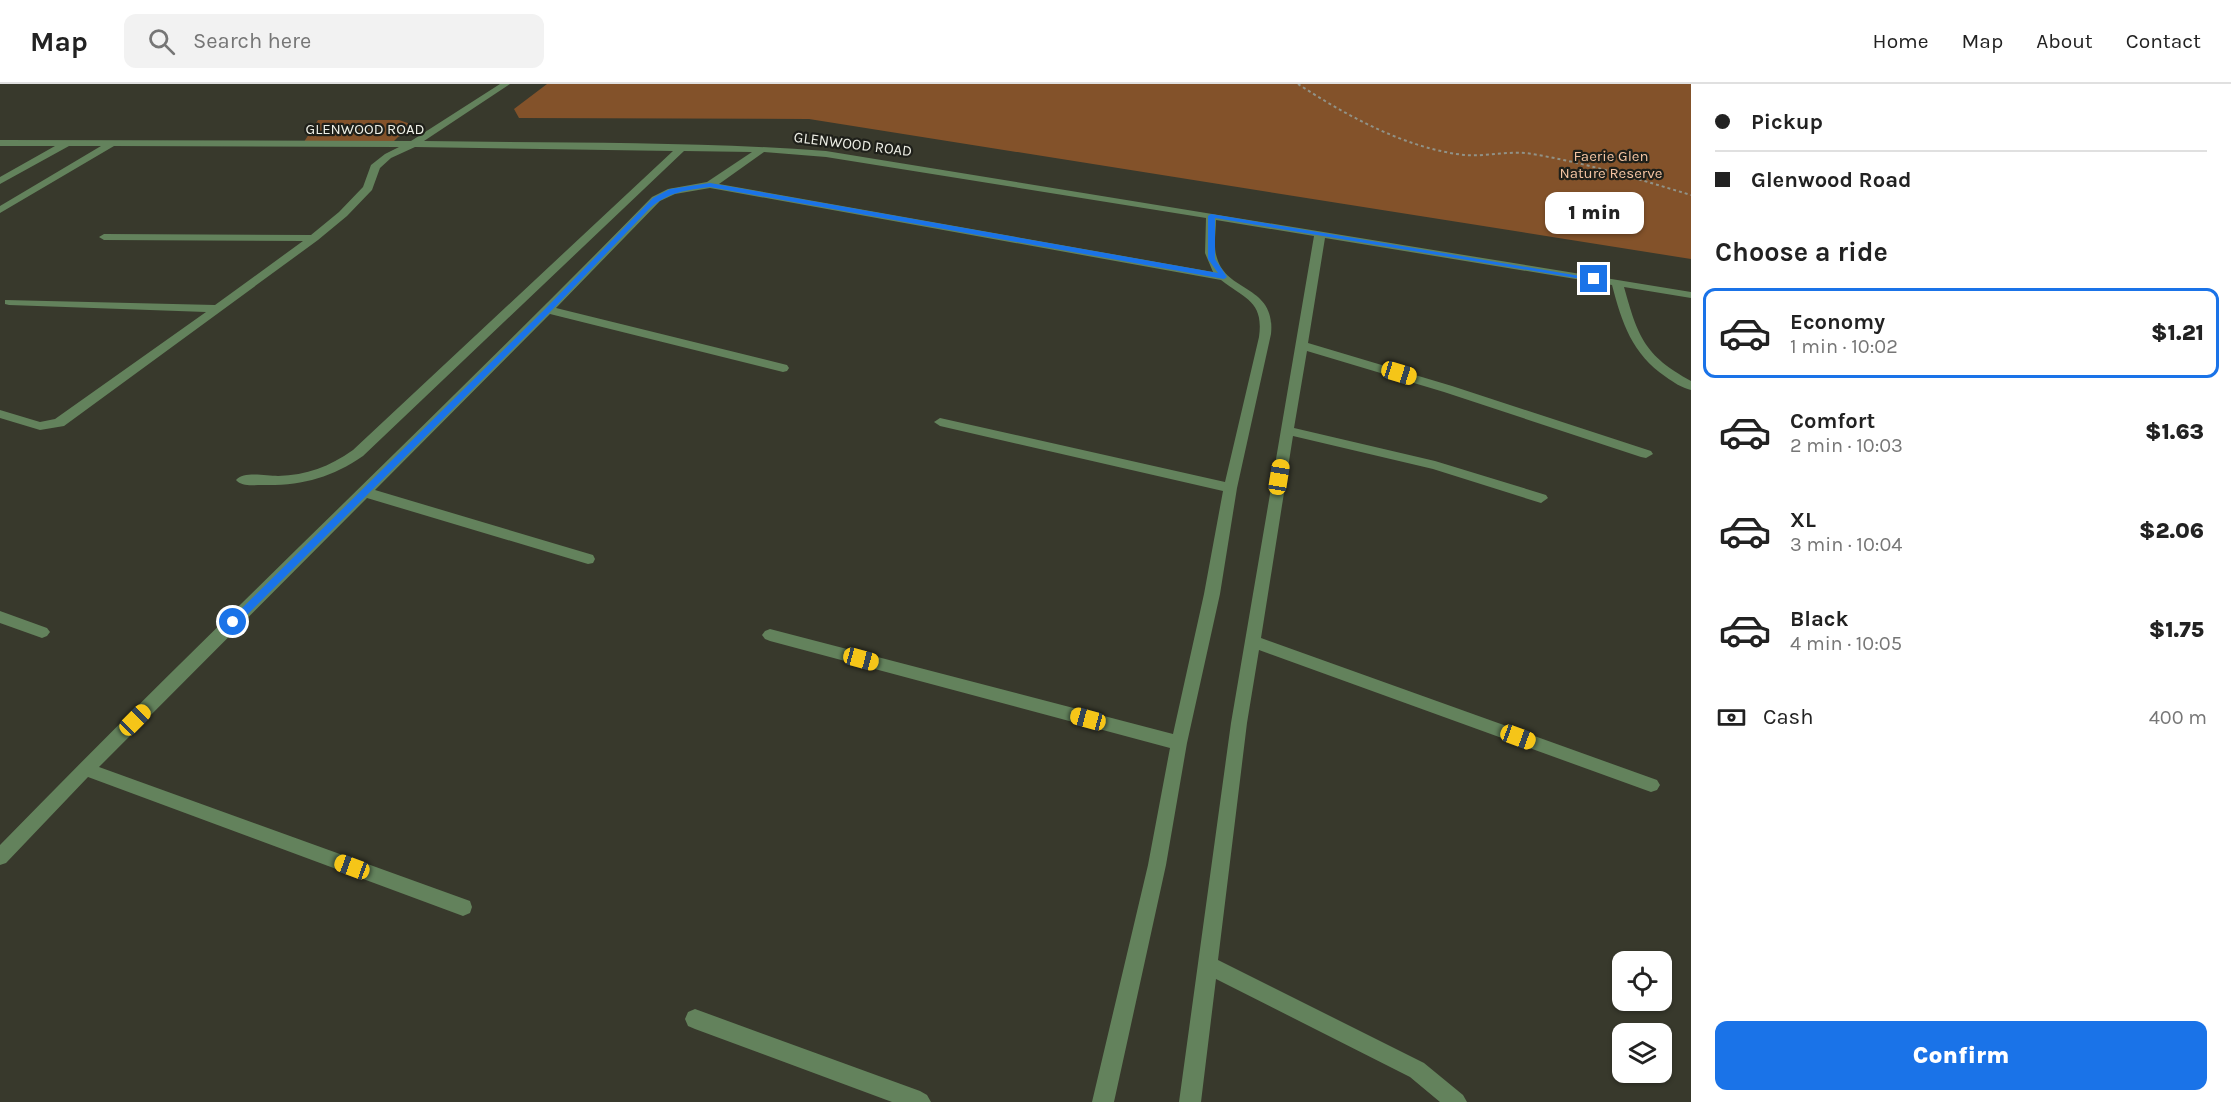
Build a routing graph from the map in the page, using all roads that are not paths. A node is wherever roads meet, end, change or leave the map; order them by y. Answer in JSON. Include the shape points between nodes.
{"nodes":[{"id":1,"x":506,"y":84,"type":"edge"},
{"id":2,"x":0,"y":143,"type":"edge"},
{"id":3,"x":68,"y":143,"type":"junction"},
{"id":4,"x":111,"y":144,"type":"junction"},
{"id":5,"x":413,"y":144,"type":"junction"},
{"id":6,"x":682,"y":147,"type":"junction"},
{"id":7,"x":762,"y":149,"type":"junction"},
{"id":8,"x":0,"y":181,"type":"edge"},
{"id":9,"x":710,"y":185,"type":"junction"},
{"id":10,"x":0,"y":210,"type":"edge"},
{"id":11,"x":1211,"y":216,"type":"junction"},
{"id":12,"x":1320,"y":233,"type":"junction"},
{"id":13,"x":104,"y":237,"type":"dead end"},
{"id":14,"x":314,"y":238,"type":"junction"},
{"id":15,"x":1224,"y":277,"type":"junction"},
{"id":16,"x":1617,"y":283,"type":"junction"},
{"id":17,"x":1691,"y":295,"type":"edge"},
{"id":18,"x":9,"y":303,"type":"dead end"},
{"id":19,"x":216,"y":309,"type":"junction"},
{"id":20,"x":548,"y":310,"type":"junction"},
{"id":21,"x":1301,"y":345,"type":"junction"},
{"id":22,"x":783,"y":368,"type":"dead end"},
{"id":23,"x":1691,"y":386,"type":"edge"},
{"id":24,"x":0,"y":414,"type":"edge"},
{"id":25,"x":940,"y":422,"type":"dead end"},
{"id":26,"x":1287,"y":430,"type":"junction"},
{"id":27,"x":1646,"y":454,"type":"dead end"},
{"id":28,"x":243,"y":480,"type":"dead end"},
{"id":29,"x":1230,"y":488,"type":"junction"},
{"id":30,"x":365,"y":492,"type":"junction"},
{"id":31,"x":1541,"y":498,"type":"dead end"},
{"id":32,"x":588,"y":559,"type":"dead end"},
{"id":33,"x":0,"y":617,"type":"edge"},
{"id":34,"x":42,"y":632,"type":"dead end"},
{"id":35,"x":770,"y":635,"type":"dead end"},
{"id":36,"x":1252,"y":641,"type":"junction"},
{"id":37,"x":1179,"y":743,"type":"junction"},
{"id":38,"x":85,"y":769,"type":"junction"},
{"id":39,"x":1651,"y":785,"type":"dead end"},
{"id":40,"x":0,"y":856,"type":"edge"},
{"id":41,"x":463,"y":907,"type":"dead end"},
{"id":42,"x":1208,"y":965,"type":"junction"},
{"id":43,"x":696,"y":1019,"type":"dead end"},
{"id":44,"x":920,"y":1102,"type":"edge"},
{"id":45,"x":1102,"y":1102,"type":"edge"},
{"id":46,"x":1190,"y":1102,"type":"edge"},
{"id":47,"x":1456,"y":1102,"type":"edge"}],
"edges":[{"from":1,"to":5,"type":"street"},
{"from":2,"to":3,"type":"street","name":"GLENWOOD ROAD"},
{"from":3,"to":4,"type":"street","name":"GLENWOOD ROAD"},
{"from":3,"to":8,"type":"street"},
{"from":4,"to":5,"type":"street","name":"GLENWOOD ROAD"},
{"from":4,"to":10,"type":"street"},
{"from":5,"to":6,"type":"street","name":"GLENWOOD ROAD"},
{"from":5,"to":14,"type":"street","via":[[375,167],[368,188]]},
{"from":6,"to":7,"type":"street","name":"GLENWOOD ROAD"},
{"from":6,"to":28,"type":"street","via":[[358,453],[325,474]]},
{"from":7,"to":9,"type":"street"},
{"from":7,"to":11,"type":"street","name":"GLENWOOD ROAD","via":[[848,157]]},
{"from":9,"to":15,"type":"street"},
{"from":9,"to":20,"type":"street","via":[[672,191],[656,199]]},
{"from":11,"to":12,"type":"street","name":"GLENWOOD ROAD"},
{"from":11,"to":15,"type":"street","via":[[1211,259]]},
{"from":12,"to":16,"type":"street","name":"GLENWOOD ROAD"},
{"from":12,"to":21,"type":"street"},
{"from":13,"to":14,"type":"street"},
{"from":14,"to":19,"type":"street"},
{"from":15,"to":29,"type":"street","via":[[1251,294],[1266,315],[1257,381]]},
{"from":16,"to":17,"type":"street","name":"GLENWOOD ROAD"},
{"from":16,"to":23,"type":"street","via":[[1637,345],[1657,367]]},
{"from":18,"to":19,"type":"street"},
{"from":19,"to":24,"type":"street","via":[[59,423],[40,426]]},
{"from":20,"to":22,"type":"street"},
{"from":20,"to":30,"type":"street"},
{"from":21,"to":26,"type":"street"},
{"from":21,"to":27,"type":"street","via":[[1448,388]]},
{"from":25,"to":29,"type":"street"},
{"from":26,"to":31,"type":"street","via":[[1435,465]]},
{"from":26,"to":36,"type":"street"},
{"from":29,"to":37,"type":"street","via":[[1212,594]]},
{"from":30,"to":32,"type":"street"},
{"from":30,"to":38,"type":"street"},
{"from":33,"to":34,"type":"street"},
{"from":35,"to":37,"type":"street"},
{"from":36,"to":39,"type":"street"},
{"from":36,"to":42,"type":"street"},
{"from":37,"to":45,"type":"street","via":[[1157,865]]},
{"from":38,"to":40,"type":"street"},
{"from":38,"to":41,"type":"street"},
{"from":42,"to":46,"type":"street"},
{"from":42,"to":47,"type":"street","via":[[1417,1070]]},
{"from":43,"to":44,"type":"street"}]}
